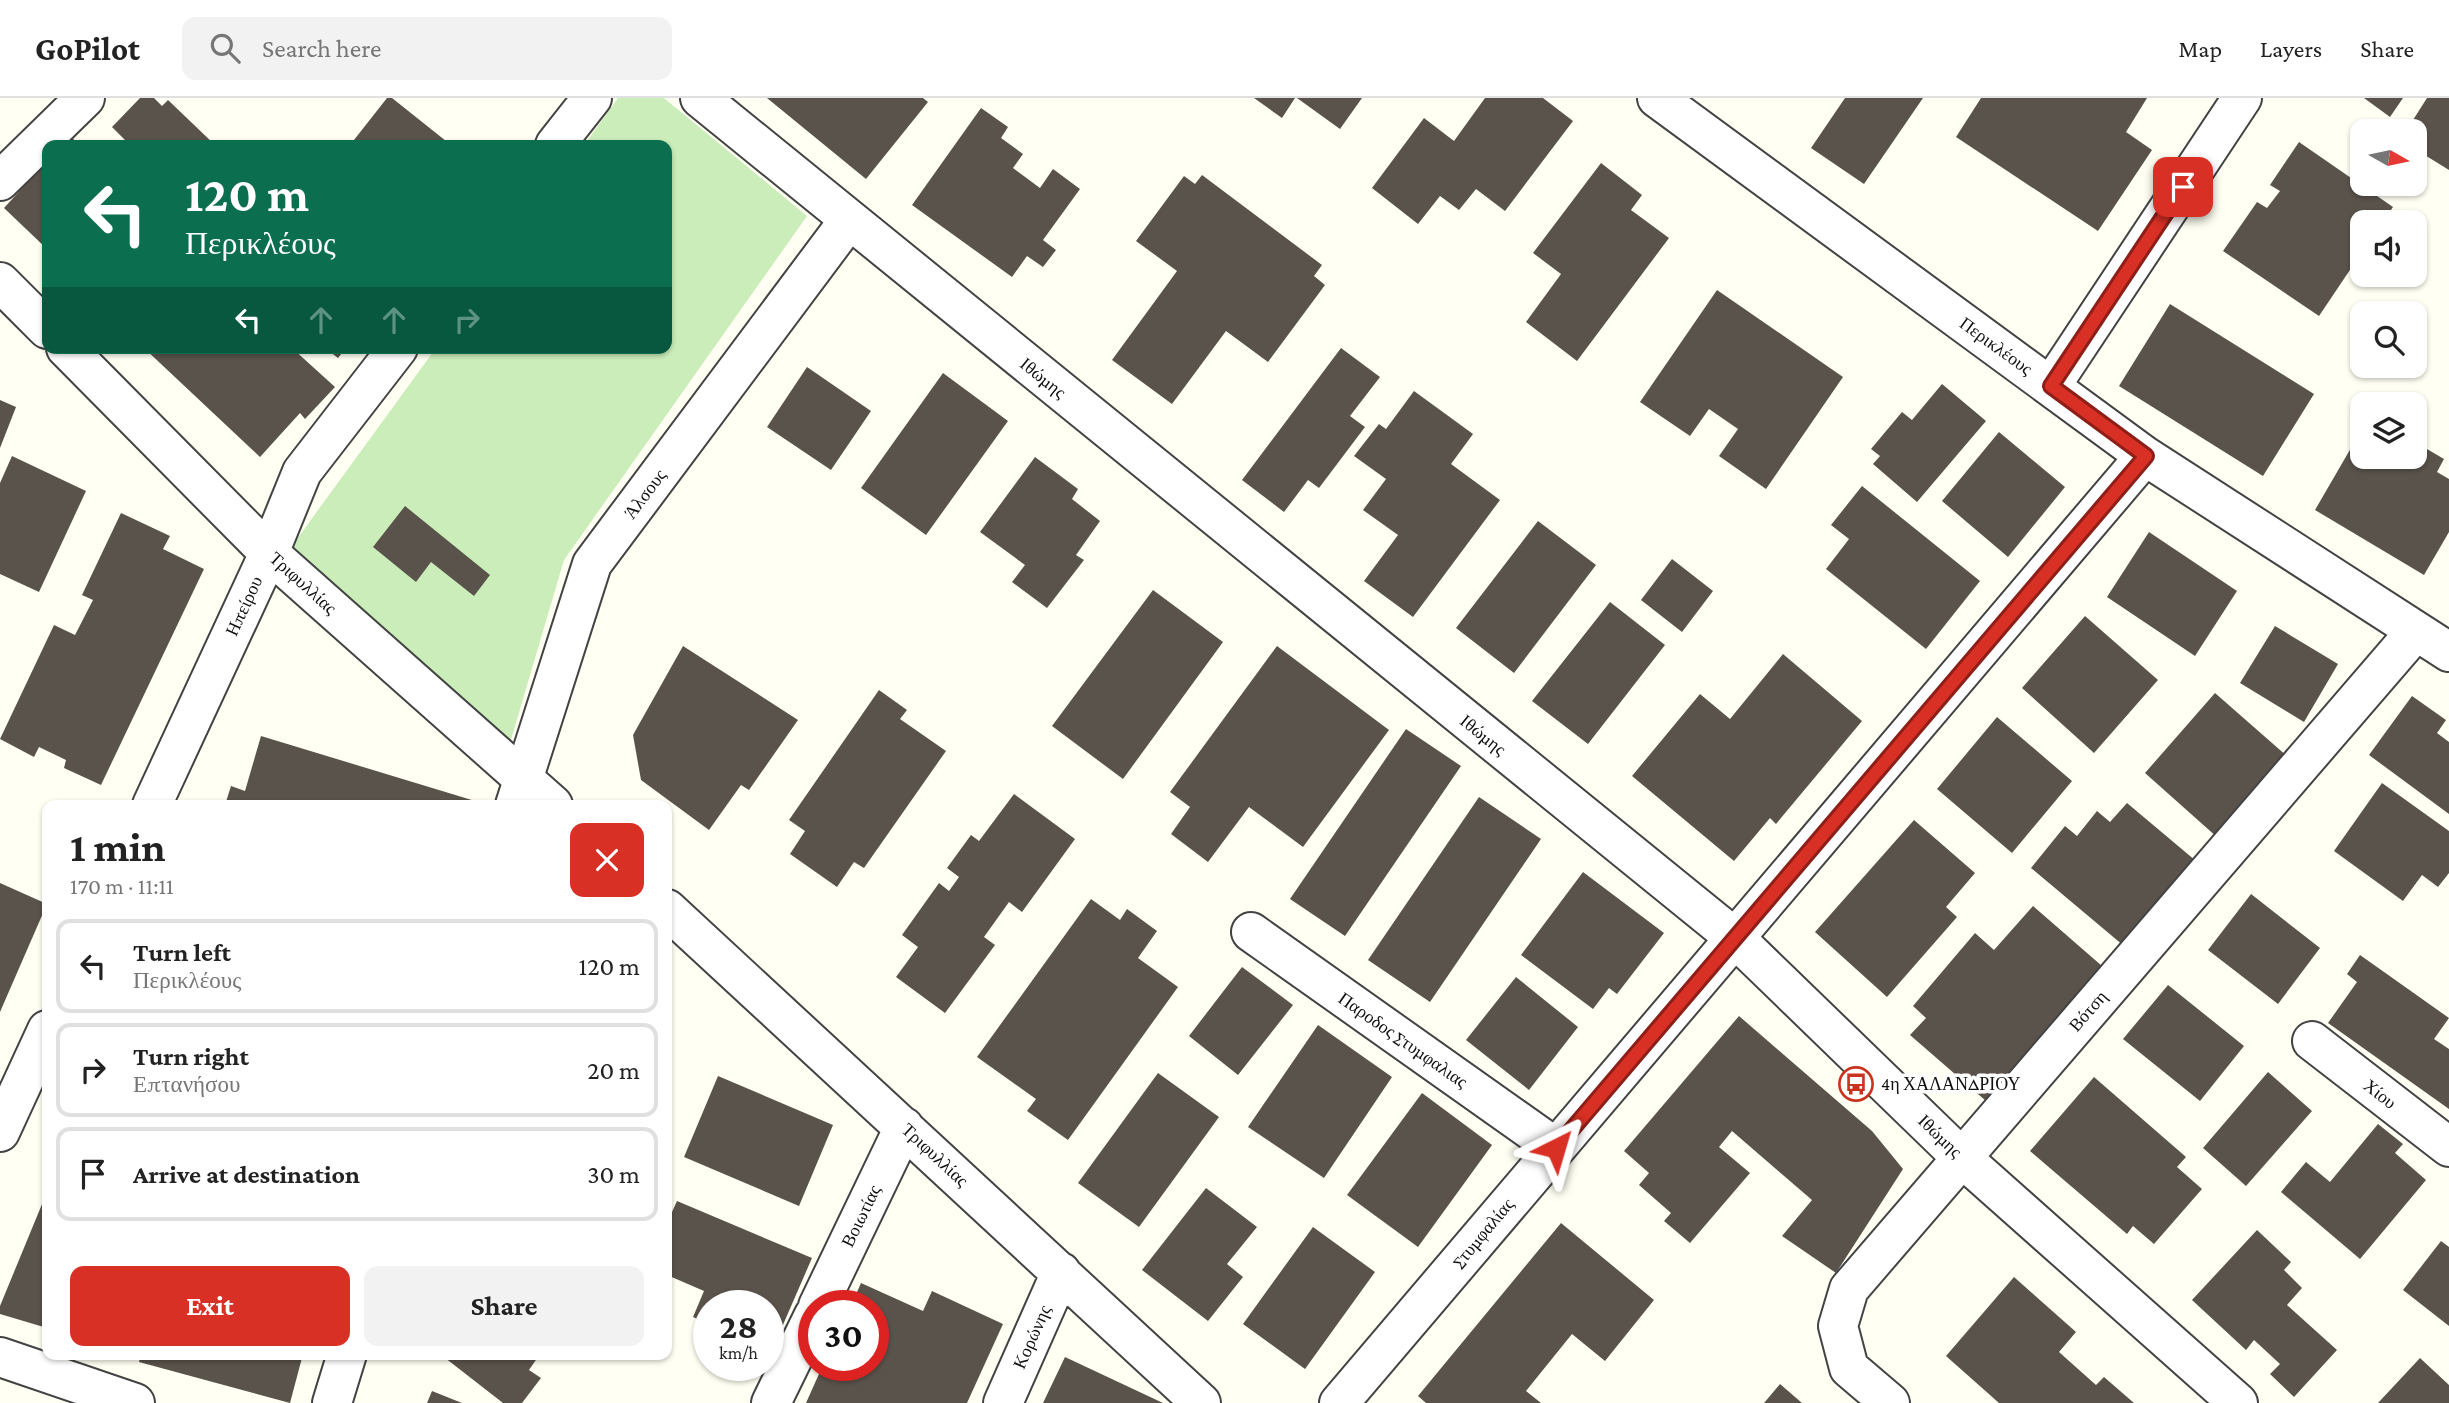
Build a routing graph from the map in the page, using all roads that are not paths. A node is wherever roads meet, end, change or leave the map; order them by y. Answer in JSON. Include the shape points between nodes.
{"nodes":[{"id":1,"x":85,"y":98,"type":"edge"},
{"id":2,"x":592,"y":98,"type":"edge"},
{"id":3,"x":700,"y":98,"type":"edge"},
{"id":4,"x":1657,"y":98,"type":"edge"},
{"id":5,"x":2242,"y":98,"type":"edge"},
{"id":6,"x":559,"y":140,"type":"edge"},
{"id":7,"x":0,"y":180,"type":"edge"},
{"id":8,"x":849,"y":220,"type":"junction"},
{"id":9,"x":0,"y":282,"type":"edge"},
{"id":10,"x":42,"y":325,"type":"edge"},
{"id":11,"x":72,"y":354,"type":"edge"},
{"id":12,"x":393,"y":354,"type":"edge"},
{"id":13,"x":2051,"y":386,"type":"junction"},
{"id":14,"x":2146,"y":456,"type":"junction"},
{"id":15,"x":269,"y":553,"type":"junction"},
{"id":16,"x":2416,"y":631,"type":"junction"},
{"id":17,"x":2449,"y":652,"type":"edge"},
{"id":18,"x":519,"y":791,"type":"edge"},
{"id":19,"x":154,"y":800,"type":"edge"},
{"id":20,"x":541,"y":800,"type":"edge"},
{"id":21,"x":672,"y":914,"type":"edge"},
{"id":22,"x":1251,"y":932,"type":"dead end"},
{"id":23,"x":1735,"y":938,"type":"junction"},
{"id":24,"x":42,"y":1041,"type":"edge"},
{"id":25,"x":2312,"y":1041,"type":"dead end"},
{"id":26,"x":904,"y":1128,"type":"junction"},
{"id":27,"x":0,"y":1132,"type":"edge"},
{"id":28,"x":2449,"y":1147,"type":"edge"},
{"id":29,"x":1556,"y":1148,"type":"junction"},
{"id":30,"x":1961,"y":1157,"type":"junction"},
{"id":31,"x":1061,"y":1272,"type":"junction"},
{"id":32,"x":826,"y":1290,"type":"edge"},
{"id":33,"x":798,"y":1348,"type":"edge"},
{"id":34,"x":0,"y":1357,"type":"edge"},
{"id":35,"x":345,"y":1360,"type":"edge"},
{"id":36,"x":135,"y":1403,"type":"edge"},
{"id":37,"x":332,"y":1403,"type":"edge"},
{"id":38,"x":771,"y":1403,"type":"edge"},
{"id":39,"x":1003,"y":1403,"type":"edge"},
{"id":40,"x":1201,"y":1403,"type":"edge"},
{"id":41,"x":1339,"y":1403,"type":"edge"},
{"id":42,"x":1890,"y":1403,"type":"edge"},
{"id":43,"x":2238,"y":1403,"type":"edge"}],
"edges":[{"from":1,"to":7,"type":"street"},
{"from":2,"to":6,"type":"street"},
{"from":3,"to":8,"type":"street","name":"Ιθώμης"},
{"from":4,"to":13,"type":"street","name":"Περικλέους"},
{"from":5,"to":13,"type":"street"},
{"from":8,"to":18,"type":"street","name":"Άλσους","via":[[592,564]]},
{"from":8,"to":23,"type":"street","name":"Ιθώμης"},
{"from":9,"to":10,"type":"street"},
{"from":11,"to":15,"type":"street","name":"Τριφυλλίας"},
{"from":12,"to":15,"type":"street","name":"Ηπείρου","via":[[302,471]]},
{"from":13,"to":14,"type":"street","name":"Περικλέους"},
{"from":14,"to":16,"type":"street","name":"Περικλέους"},
{"from":14,"to":23,"type":"street","name":"Στυμφαλίας"},
{"from":15,"to":18,"type":"street","name":"Τριφυλλίας"},
{"from":15,"to":19,"type":"street","name":"Ηπείρου"},
{"from":16,"to":17,"type":"street","name":"Περικλέους"},
{"from":16,"to":30,"type":"street","name":"Βότση"},
{"from":18,"to":20,"type":"street","name":"Τριφυλλίας"},
{"from":21,"to":26,"type":"street","name":"Τριφυλλίας"},
{"from":22,"to":29,"type":"street","name":"Παροδος Στυμφαλιας"},
{"from":23,"to":29,"type":"street","name":"Στυμφαλίας"},
{"from":23,"to":30,"type":"street","name":"Ιθώμης"},
{"from":24,"to":27,"type":"street"},
{"from":25,"to":28,"type":"street","name":"Χίου"},
{"from":26,"to":31,"type":"street","name":"Τριφυλλίας"},
{"from":26,"to":32,"type":"street","name":"Βοιωτίας"},
{"from":29,"to":41,"type":"street","name":"Στυμφαλίας"},
{"from":30,"to":42,"type":"street","name":"Βότση","via":[[1850,1289],[1838,1326],[1849,1368]]},
{"from":30,"to":43,"type":"street","name":"Ιθώμης"},
{"from":31,"to":39,"type":"street","name":"Κορώνης"},
{"from":31,"to":40,"type":"street","name":"Τριφυλλίας"},
{"from":33,"to":38,"type":"street"},
{"from":34,"to":36,"type":"street"},
{"from":35,"to":37,"type":"street"}]}
